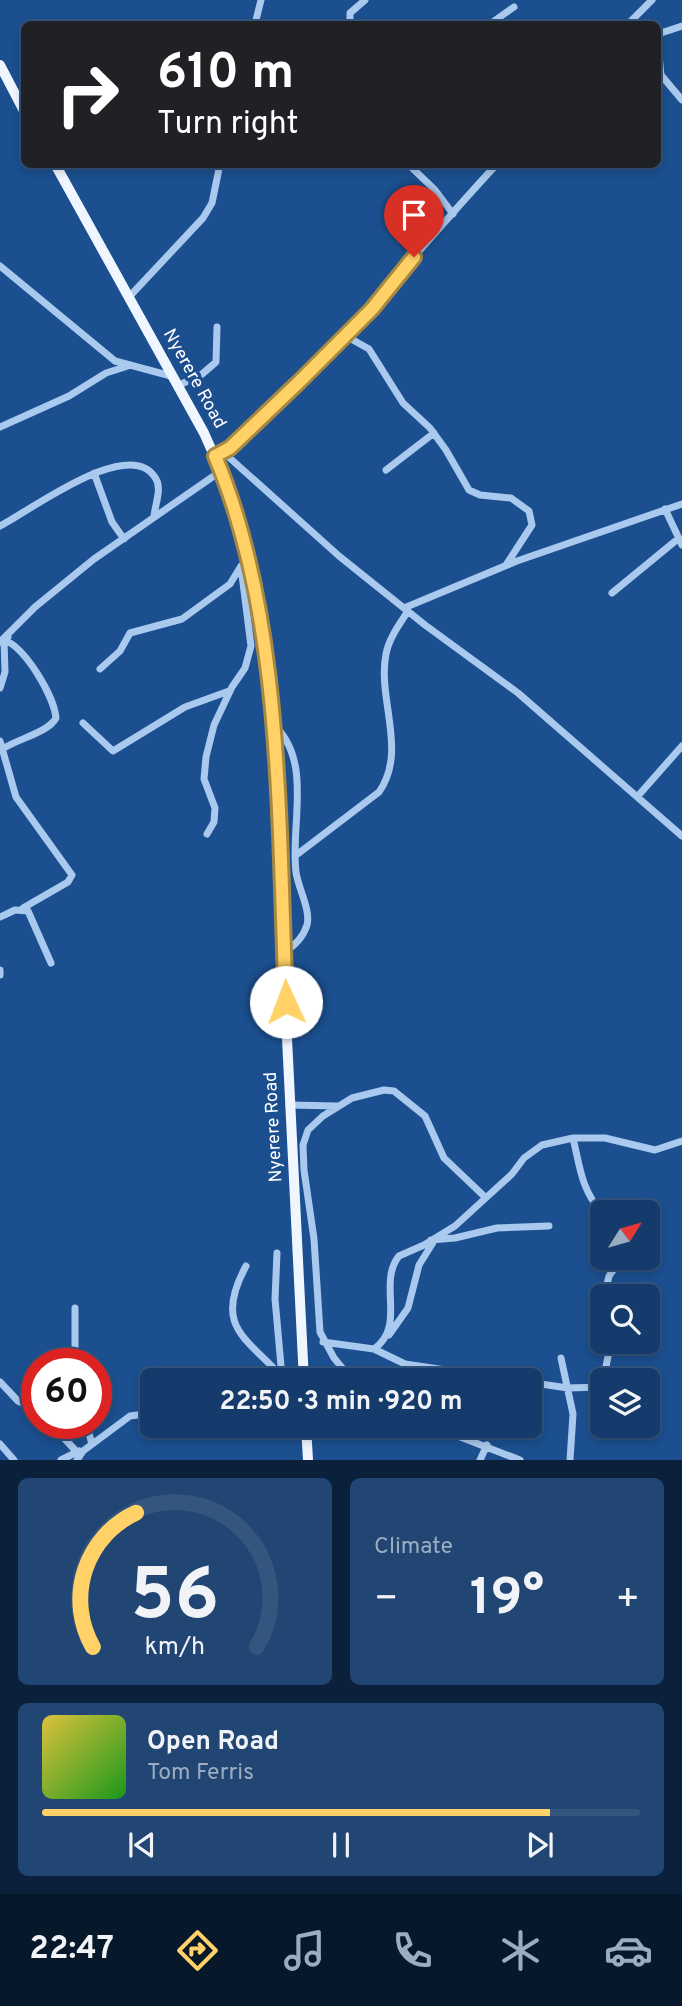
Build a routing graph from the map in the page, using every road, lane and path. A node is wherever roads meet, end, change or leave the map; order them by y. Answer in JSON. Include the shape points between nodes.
{"nodes":[{"id":1,"x":261,"y":0,"type":"edge"},
{"id":2,"x":365,"y":0,"type":"edge"},
{"id":3,"x":652,"y":0,"type":"edge"},
{"id":4,"x":514,"y":7,"type":"dead end"},
{"id":5,"x":256,"y":21,"type":"edge"},
{"id":6,"x":350,"y":21,"type":"edge"},
{"id":7,"x":494,"y":21,"type":"edge"},
{"id":8,"x":635,"y":21,"type":"edge"},
{"id":9,"x":682,"y":26,"type":"edge"},
{"id":10,"x":661,"y":33,"type":"edge"},
{"id":11,"x":0,"y":65,"type":"edge"},
{"id":12,"x":661,"y":75,"type":"edge"},
{"id":13,"x":682,"y":100,"type":"edge"},
{"id":14,"x":21,"y":105,"type":"edge"},
{"id":15,"x":57,"y":168,"type":"edge"},
{"id":16,"x":219,"y":168,"type":"edge"},
{"id":17,"x":412,"y":168,"type":"edge"},
{"id":18,"x":493,"y":168,"type":"edge"},
{"id":19,"x":453,"y":214,"type":"junction"},
{"id":20,"x":0,"y":266,"type":"edge"},
{"id":21,"x":129,"y":297,"type":"junction"},
{"id":22,"x":217,"y":327,"type":"dead end"},
{"id":23,"x":344,"y":335,"type":"junction"},
{"id":24,"x":130,"y":366,"type":"junction"},
{"id":25,"x":174,"y":381,"type":"junction"},
{"id":26,"x":0,"y":427,"type":"edge"},
{"id":27,"x":434,"y":433,"type":"junction"},
{"id":28,"x":219,"y":454,"type":"junction"},
{"id":29,"x":386,"y":470,"type":"dead end"},
{"id":30,"x":221,"y":471,"type":"junction"},
{"id":31,"x":94,"y":473,"type":"junction"},
{"id":32,"x":682,"y":504,"type":"edge"},
{"id":33,"x":665,"y":509,"type":"junction"},
{"id":34,"x":154,"y":516,"type":"junction"},
{"id":35,"x":0,"y":526,"type":"edge"},
{"id":36,"x":124,"y":539,"type":"junction"},
{"id":37,"x":680,"y":542,"type":"edge"},
{"id":38,"x":249,"y":554,"type":"junction"},
{"id":39,"x":506,"y":565,"type":"junction"},
{"id":40,"x":241,"y":567,"type":"junction"},
{"id":41,"x":612,"y":593,"type":"dead end"},
{"id":42,"x":406,"y":610,"type":"junction"},
{"id":43,"x":5,"y":638,"type":"edge"},
{"id":44,"x":100,"y":669,"type":"dead end"},
{"id":45,"x":0,"y":687,"type":"edge"},
{"id":46,"x":229,"y":691,"type":"junction"},
{"id":47,"x":83,"y":723,"type":"dead end"},
{"id":48,"x":272,"y":723,"type":"junction"},
{"id":49,"x":1,"y":746,"type":"edge"},
{"id":50,"x":682,"y":746,"type":"edge"},
{"id":51,"x":637,"y":797,"type":"junction"},
{"id":52,"x":208,"y":834,"type":"dead end"},
{"id":53,"x":682,"y":836,"type":"edge"},
{"id":54,"x":295,"y":856,"type":"junction"},
{"id":55,"x":23,"y":908,"type":"junction"},
{"id":56,"x":0,"y":916,"type":"edge"},
{"id":57,"x":284,"y":953,"type":"junction"},
{"id":58,"x":51,"y":963,"type":"dead end"},
{"id":59,"x":289,"y":1105,"type":"junction"},
{"id":60,"x":337,"y":1106,"type":"junction"},
{"id":61,"x":573,"y":1138,"type":"junction"},
{"id":62,"x":682,"y":1141,"type":"edge"},
{"id":63,"x":485,"y":1196,"type":"junction"},
{"id":64,"x":591,"y":1200,"type":"edge"},
{"id":65,"x":548,"y":1226,"type":"dead end"},
{"id":66,"x":433,"y":1240,"type":"junction"},
{"id":67,"x":277,"y":1253,"type":"dead end"},
{"id":68,"x":246,"y":1266,"type":"dead end"},
{"id":69,"x":75,"y":1308,"type":"dead end"},
{"id":70,"x":384,"y":1340,"type":"junction"},
{"id":71,"x":323,"y":1342,"type":"junction"},
{"id":72,"x":75,"y":1348,"type":"edge"},
{"id":73,"x":374,"y":1349,"type":"junction"},
{"id":74,"x":561,"y":1358,"type":"dead end"},
{"id":75,"x":273,"y":1368,"type":"edge"},
{"id":76,"x":282,"y":1368,"type":"edge"},
{"id":77,"x":303,"y":1368,"type":"edge"},
{"id":78,"x":343,"y":1368,"type":"edge"},
{"id":79,"x":0,"y":1382,"type":"edge"},
{"id":80,"x":590,"y":1386,"type":"edge"},
{"id":81,"x":568,"y":1388,"type":"junction"},
{"id":82,"x":21,"y":1402,"type":"edge"},
{"id":83,"x":140,"y":1415,"type":"edge"},
{"id":84,"x":307,"y":1438,"type":"edge"},
{"id":85,"x":465,"y":1438,"type":"edge"},
{"id":86,"x":67,"y":1439,"type":"edge"},
{"id":87,"x":91,"y":1439,"type":"edge"},
{"id":88,"x":0,"y":1444,"type":"edge"},
{"id":89,"x":92,"y":1444,"type":"junction"},
{"id":90,"x":487,"y":1445,"type":"junction"},
{"id":91,"x":80,"y":1451,"type":"junction"},
{"id":92,"x":14,"y":1460,"type":"edge"},
{"id":93,"x":61,"y":1460,"type":"edge"},
{"id":94,"x":77,"y":1460,"type":"edge"},
{"id":95,"x":308,"y":1460,"type":"edge"},
{"id":96,"x":480,"y":1460,"type":"edge"},
{"id":97,"x":520,"y":1460,"type":"edge"},
{"id":98,"x":570,"y":1460,"type":"edge"}],
"edges":[{"from":1,"to":5,"type":"street"},
{"from":2,"to":6,"type":"street","via":[[350,13]]},
{"from":3,"to":8,"type":"street"},
{"from":4,"to":7,"type":"street"},
{"from":9,"to":10,"type":"street"},
{"from":11,"to":14,"type":"main road"},
{"from":12,"to":13,"type":"street"},
{"from":15,"to":21,"type":"main road","name":"Nyerere Road"},
{"from":16,"to":21,"type":"street","via":[[212,203],[203,218]]},
{"from":17,"to":19,"type":"street"},
{"from":18,"to":19,"type":"street"},
{"from":19,"to":23,"type":"street"},
{"from":20,"to":24,"type":"street","via":[[106,354]]},
{"from":21,"to":25,"type":"main road","name":"Nyerere Road"},
{"from":22,"to":25,"type":"street","via":[[216,362],[201,375]]},
{"from":23,"to":27,"type":"street","via":[[366,346],[403,403]]},
{"from":23,"to":28,"type":"street"},
{"from":24,"to":25,"type":"street"},
{"from":24,"to":26,"type":"street","via":[[106,373],[69,396]]},
{"from":25,"to":28,"type":"main road","name":"Nyerere Road"},
{"from":27,"to":29,"type":"street"},
{"from":27,"to":39,"type":"street","via":[[470,490],[511,498],[529,511],[532,525]]},
{"from":28,"to":30,"type":"main road","name":"Nyerere Road"},
{"from":28,"to":42,"type":"street"},
{"from":30,"to":34,"type":"street"},
{"from":30,"to":38,"type":"main road","name":"Nyerere Road"},
{"from":31,"to":34,"type":"street","via":[[131,466],[148,471],[158,485]]},
{"from":31,"to":35,"type":"street"},
{"from":31,"to":36,"type":"street","via":[[112,522]]},
{"from":32,"to":33,"type":"street"},
{"from":33,"to":37,"type":"street"},
{"from":33,"to":39,"type":"street"},
{"from":34,"to":36,"type":"street"},
{"from":36,"to":43,"type":"street","via":[[57,589]]},
{"from":37,"to":41,"type":"street"},
{"from":38,"to":40,"type":"street"},
{"from":38,"to":48,"type":"main road","name":"Nyerere Road"},
{"from":39,"to":42,"type":"street"},
{"from":40,"to":44,"type":"street","via":[[230,584],[182,620],[130,633],[120,651]]},
{"from":40,"to":46,"type":"street","via":[[251,646],[246,668]]},
{"from":42,"to":51,"type":"street","via":[[518,694]]},
{"from":42,"to":54,"type":"street","via":[[391,638],[385,664],[391,758],[388,779],[371,799]]},
{"from":43,"to":45,"type":"street"},
{"from":43,"to":49,"type":"street","via":[[22,650],[56,718],[45,730]]},
{"from":46,"to":47,"type":"street","via":[[185,707],[114,751]]},
{"from":46,"to":52,"type":"street","via":[[206,757],[205,784],[215,808]]},
{"from":48,"to":54,"type":"street","via":[[293,754],[298,803]]},
{"from":48,"to":57,"type":"main road","name":"Nyerere Road"},
{"from":49,"to":55,"type":"street","via":[[16,797],[72,875],[68,882]]},
{"from":50,"to":51,"type":"street"},
{"from":51,"to":53,"type":"street"},
{"from":54,"to":57,"type":"street","via":[[307,924],[296,945]]},
{"from":55,"to":56,"type":"street"},
{"from":55,"to":58,"type":"street","via":[[34,921]]},
{"from":57,"to":59,"type":"main road","name":"Nyerere Road"},
{"from":59,"to":60,"type":"street"},
{"from":59,"to":77,"type":"main road","name":"Nyerere Road"},
{"from":60,"to":63,"type":"street","via":[[369,1092],[394,1091],[425,1116],[444,1158]]},
{"from":60,"to":71,"type":"street","via":[[308,1130],[303,1145]]},
{"from":61,"to":62,"type":"street","via":[[605,1138],[655,1150]]},
{"from":61,"to":63,"type":"street","via":[[533,1150]]},
{"from":61,"to":64,"type":"street","via":[[577,1167]]},
{"from":63,"to":66,"type":"street","via":[[455,1226]]},
{"from":65,"to":66,"type":"street","via":[[497,1228]]},
{"from":66,"to":70,"type":"street","via":[[419,1265],[402,1320]]},
{"from":66,"to":70,"type":"street","via":[[399,1255],[393,1263],[390,1327]]},
{"from":67,"to":76,"type":"street","via":[[275,1299]]},
{"from":68,"to":75,"type":"street","via":[[232,1299],[233,1316],[245,1343]]},
{"from":69,"to":72,"type":"street"},
{"from":70,"to":73,"type":"street"},
{"from":71,"to":73,"type":"street"},
{"from":71,"to":78,"type":"street"},
{"from":73,"to":81,"type":"street","via":[[405,1364]]},
{"from":74,"to":81,"type":"street"},
{"from":79,"to":82,"type":"street"},
{"from":80,"to":81,"type":"street"},
{"from":81,"to":98,"type":"street","via":[[573,1414]]},
{"from":83,"to":89,"type":"street","via":[[130,1416]]},
{"from":84,"to":95,"type":"main road"},
{"from":85,"to":90,"type":"street"},
{"from":86,"to":91,"type":"street"},
{"from":87,"to":89,"type":"street"},
{"from":88,"to":92,"type":"street"},
{"from":89,"to":91,"type":"street"},
{"from":90,"to":96,"type":"street"},
{"from":90,"to":97,"type":"street"},
{"from":91,"to":93,"type":"street"},
{"from":91,"to":94,"type":"street"}]}
